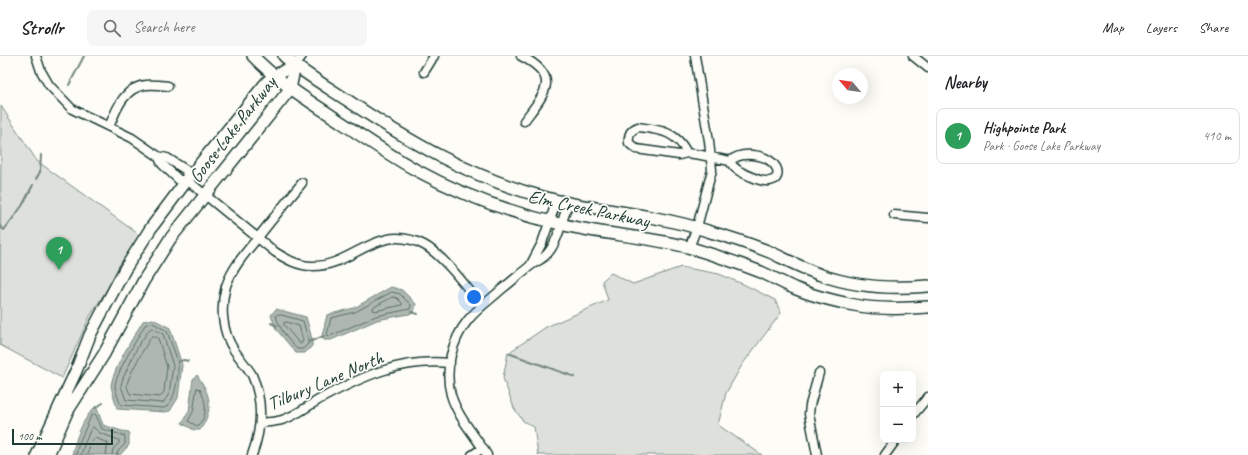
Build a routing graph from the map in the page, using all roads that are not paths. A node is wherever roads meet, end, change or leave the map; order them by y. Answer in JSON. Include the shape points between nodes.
{"nodes":[{"id":1,"x":36,"y":56,"type":"edge"},
{"id":2,"x":252,"y":56,"type":"edge"},
{"id":3,"x":284,"y":56,"type":"edge"},
{"id":4,"x":434,"y":56,"type":"edge"},
{"id":5,"x":521,"y":56,"type":"edge"},
{"id":6,"x":695,"y":56,"type":"edge"},
{"id":7,"x":913,"y":56,"type":"edge"},
{"id":8,"x":298,"y":60,"type":"edge"},
{"id":9,"x":928,"y":68,"type":"edge"},
{"id":10,"x":424,"y":72,"type":"dead end"},
{"id":11,"x":274,"y":76,"type":"junction"},
{"id":12,"x":168,"y":86,"type":"dead end"},
{"id":13,"x":290,"y":89,"type":"junction"},
{"id":14,"x":524,"y":121,"type":"dead end"},
{"id":15,"x":108,"y":127,"type":"junction"},
{"id":16,"x":687,"y":153,"type":"junction"},
{"id":17,"x":712,"y":157,"type":"junction"},
{"id":18,"x":730,"y":161,"type":"junction"},
{"id":19,"x":187,"y":180,"type":"junction"},
{"id":20,"x":302,"y":183,"type":"dead end"},
{"id":21,"x":204,"y":195,"type":"junction"},
{"id":22,"x":562,"y":202,"type":"junction"},
{"id":23,"x":894,"y":215,"type":"dead end"},
{"id":24,"x":928,"y":218,"type":"edge"},
{"id":25,"x":555,"y":223,"type":"junction"},
{"id":26,"x":697,"y":227,"type":"junction"},
{"id":27,"x":257,"y":238,"type":"junction"},
{"id":28,"x":690,"y":248,"type":"junction"},
{"id":29,"x":928,"y":286,"type":"edge"},
{"id":30,"x":482,"y":306,"type":"junction"},
{"id":31,"x":928,"y":307,"type":"edge"},
{"id":32,"x":450,"y":363,"type":"junction"},
{"id":33,"x":819,"y":373,"type":"dead end"},
{"id":34,"x":928,"y":397,"type":"edge"},
{"id":35,"x":916,"y":411,"type":"edge"},
{"id":36,"x":260,"y":423,"type":"junction"},
{"id":37,"x":894,"y":443,"type":"edge"},
{"id":38,"x":485,"y":452,"type":"edge"},
{"id":39,"x":37,"y":455,"type":"edge"},
{"id":40,"x":48,"y":455,"type":"edge"},
{"id":41,"x":252,"y":455,"type":"edge"},
{"id":42,"x":472,"y":455,"type":"edge"},
{"id":43,"x":817,"y":455,"type":"edge"},
{"id":44,"x":885,"y":455,"type":"edge"}],
"edges":[{"from":1,"to":15,"type":"street","via":[[49,85],[66,103],[77,112]]},
{"from":2,"to":11,"type":"street","name":"Elm Creek Parkway"},
{"from":3,"to":8,"type":"street","name":"Elm Creek Parkway"},
{"from":4,"to":10,"type":"street"},
{"from":5,"to":14,"type":"street","via":[[540,67],[546,82],[544,94]]},
{"from":6,"to":17,"type":"street"},
{"from":7,"to":9,"type":"street"},
{"from":8,"to":11,"type":"street","name":"Goose Lake Parkway"},
{"from":8,"to":13,"type":"street","name":"Goose Lake Parkway"},
{"from":8,"to":22,"type":"street","name":"Elm Creek Parkway","via":[[381,122],[442,158],[508,186]]},
{"from":11,"to":13,"type":"street","name":"Elm Creek Parkway"},
{"from":11,"to":19,"type":"street","name":"Goose Lake Parkway"},
{"from":12,"to":15,"type":"street","via":[[146,85],[131,90],[125,95]]},
{"from":13,"to":21,"type":"street","name":"Goose Lake Parkway"},
{"from":13,"to":25,"type":"street","name":"Elm Creek Parkway","via":[[416,170],[485,201]]},
{"from":15,"to":19,"type":"street","via":[[132,138],[158,156],[162,164],[179,180]]},
{"from":16,"to":16,"type":"street","via":[[683,144],[672,135],[656,129],[638,127],[630,132],[630,143],[636,149],[679,155]]},
{"from":16,"to":17,"type":"street"},
{"from":17,"to":18,"type":"street"},
{"from":17,"to":26,"type":"street","via":[[712,170]]},
{"from":18,"to":18,"type":"street","via":[[745,154],[770,159],[778,171],[777,177],[772,182],[765,182],[741,172],[732,166]]},
{"from":19,"to":21,"type":"street"},
{"from":19,"to":39,"type":"street","name":"Goose Lake Parkway","via":[[151,228],[125,269],[90,335]]},
{"from":20,"to":27,"type":"street"},
{"from":21,"to":27,"type":"street"},
{"from":21,"to":40,"type":"street","name":"Goose Lake Parkway","via":[[170,239],[144,280],[104,354],[67,412]]},
{"from":22,"to":25,"type":"street"},
{"from":22,"to":26,"type":"street","name":"Elm Creek Parkway"},
{"from":23,"to":24,"type":"street"},
{"from":25,"to":28,"type":"street","name":"Elm Creek Parkway"},
{"from":25,"to":30,"type":"street","via":[[531,265]]},
{"from":26,"to":28,"type":"street"},
{"from":26,"to":29,"type":"street","name":"Elm Creek Parkway","via":[[732,238],[822,275],[852,283]]},
{"from":27,"to":30,"type":"street","via":[[287,260],[311,266],[336,263],[367,245],[391,238],[414,241],[438,255]]},
{"from":27,"to":36,"type":"street","via":[[234,268],[226,286],[223,314],[228,340],[251,374],[256,387],[260,401]]},
{"from":28,"to":31,"type":"street","name":"Elm Creek Parkway","via":[[831,300],[880,308]]},
{"from":30,"to":32,"type":"street","via":[[459,334]]},
{"from":32,"to":36,"type":"street","name":"Tilbury Lane North","via":[[416,362],[379,371],[356,380],[283,420]]},
{"from":32,"to":38,"type":"street","via":[[451,395],[465,423]]},
{"from":33,"to":43,"type":"street","via":[[809,414]]},
{"from":34,"to":35,"type":"street"},
{"from":36,"to":41,"type":"street"},
{"from":37,"to":44,"type":"street"},
{"from":38,"to":42,"type":"street"}]}
